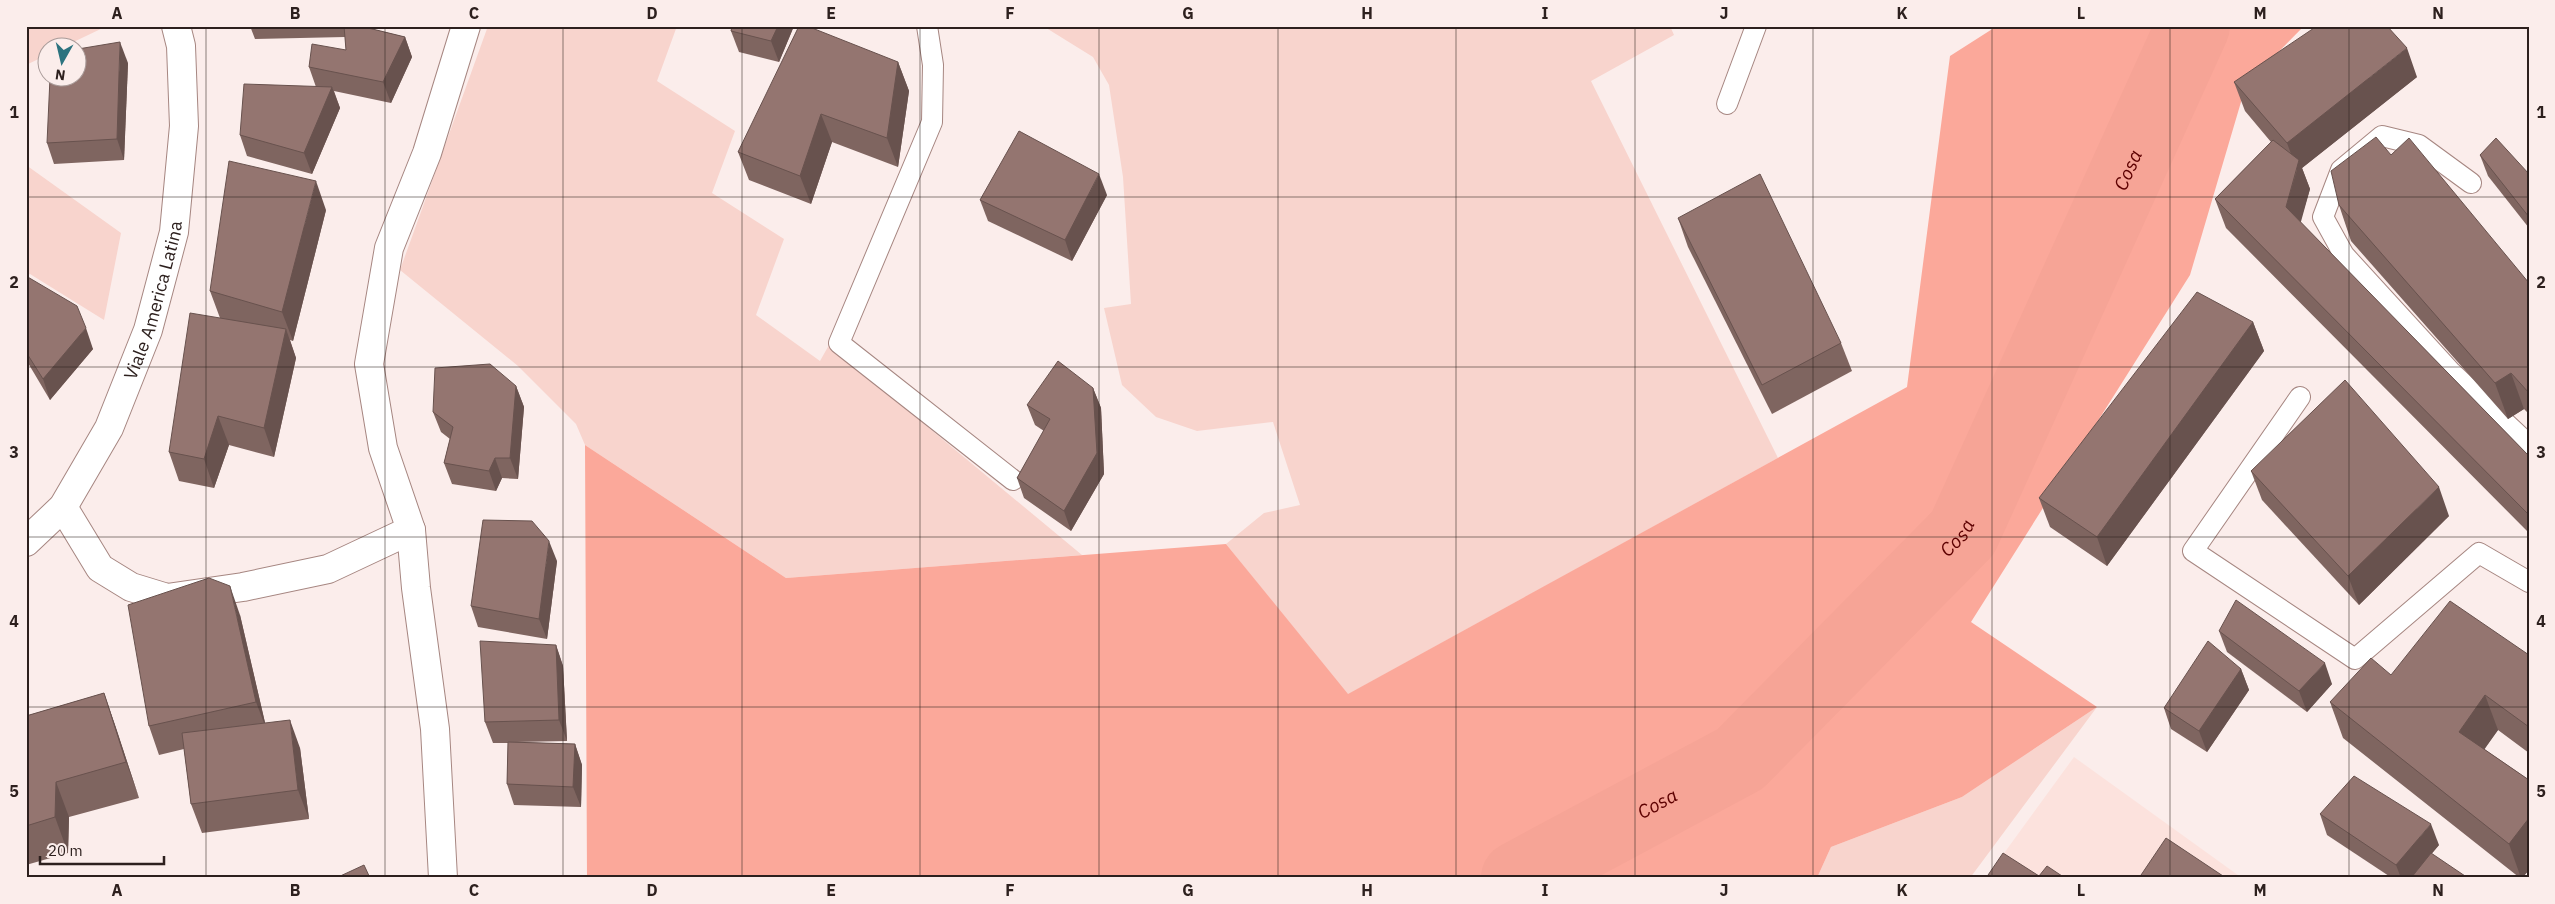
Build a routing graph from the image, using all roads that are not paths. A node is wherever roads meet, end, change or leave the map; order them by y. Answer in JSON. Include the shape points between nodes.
{"nodes":[{"id":1,"x":176,"y":26,"type":"edge"},
{"id":2,"x":466,"y":26,"type":"edge"},
{"id":3,"x":927,"y":26,"type":"edge"},
{"id":4,"x":1756,"y":26,"type":"edge"},
{"id":5,"x":1727,"y":104,"type":"dead end"},
{"id":6,"x":2471,"y":183,"type":"dead end"},
{"id":7,"x":2300,"y":397,"type":"dead end"},
{"id":8,"x":2529,"y":446,"type":"edge"},
{"id":9,"x":1013,"y":480,"type":"dead end"},
{"id":10,"x":63,"y":507,"type":"junction"},
{"id":11,"x":411,"y":530,"type":"junction"},
{"id":12,"x":26,"y":542,"type":"edge"},
{"id":13,"x":2529,"y":582,"type":"edge"},
{"id":14,"x":443,"y":878,"type":"edge"}],
"edges":[{"from":1,"to":10,"type":"street","name":"Viale America Latina","via":[[181,46],[184,126],[174,232],[148,330],[109,428]]},
{"from":2,"to":11,"type":"street","via":[[427,153],[389,248],[369,364],[383,448]]},
{"from":3,"to":9,"type":"lane","via":[[933,65],[932,122],[839,343]]},
{"from":4,"to":5,"type":"lane"},
{"from":6,"to":8,"type":"lane","via":[[2419,145],[2382,136],[2341,170],[2322,217],[2344,256],[2450,371]]},
{"from":7,"to":13,"type":"lane","via":[[2193,551],[2355,658],[2479,553]]},
{"from":10,"to":11,"type":"street","via":[[100,568],[131,587],[167,598],[243,587],[328,568]]},
{"from":10,"to":12,"type":"street","name":"Viale America Latina"},
{"from":11,"to":14,"type":"street","via":[[435,729]]}]}
